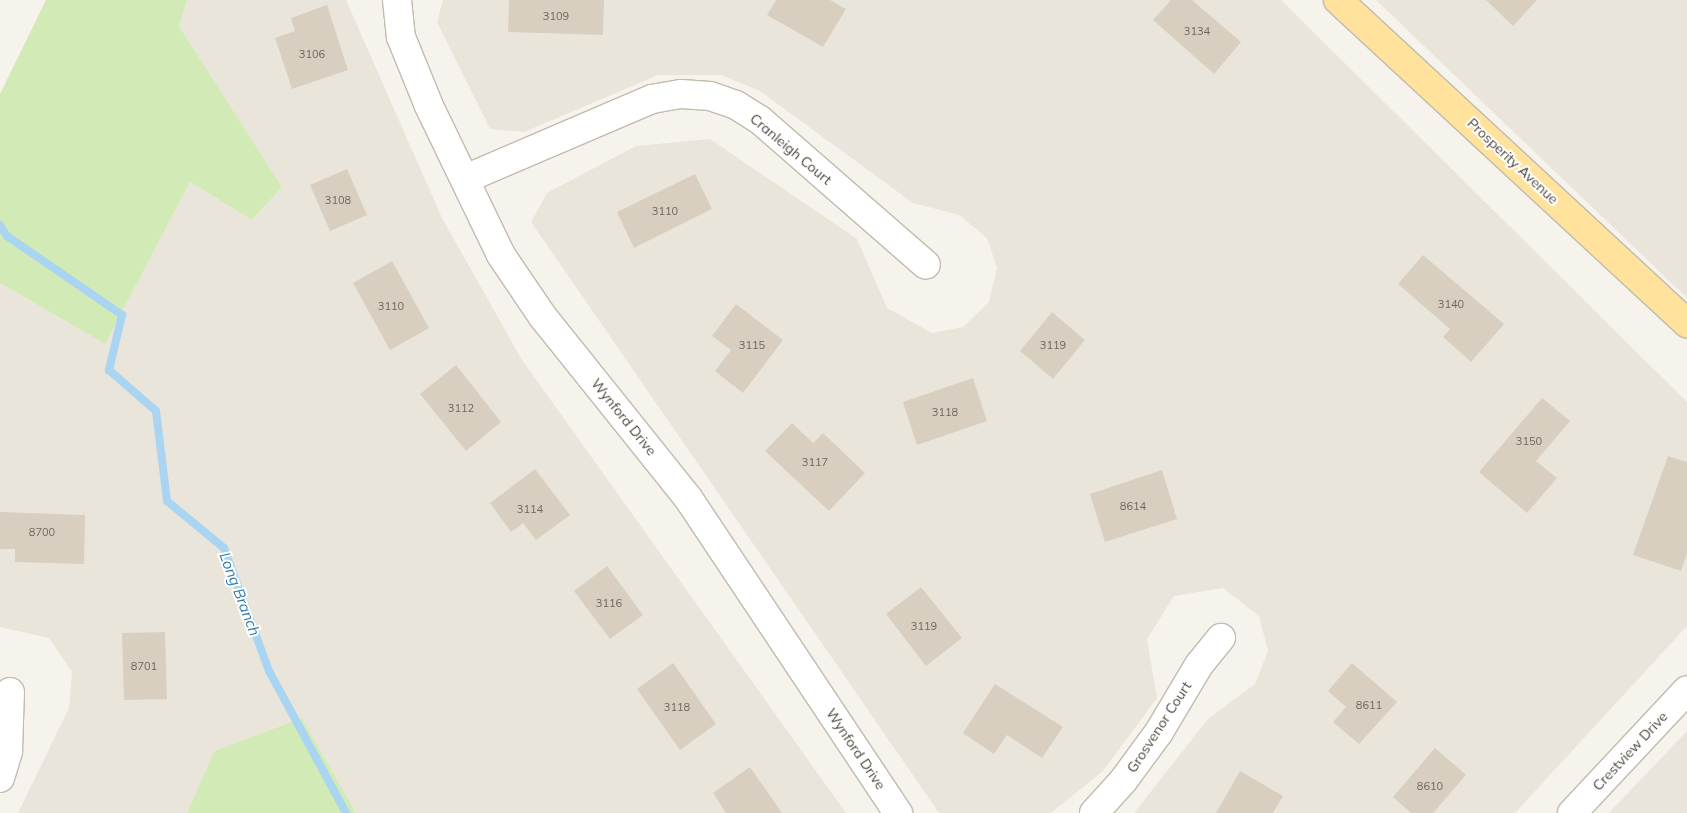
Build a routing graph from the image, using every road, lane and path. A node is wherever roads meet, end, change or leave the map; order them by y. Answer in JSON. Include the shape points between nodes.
{"nodes":[{"id":1,"x":397,"y":0,"type":"edge"},
{"id":2,"x":1338,"y":0,"type":"edge"},
{"id":3,"x":466,"y":179,"type":"junction"},
{"id":4,"x":926,"y":265,"type":"dead end"},
{"id":5,"x":1687,"y":323,"type":"edge"},
{"id":6,"x":1221,"y":638,"type":"dead end"},
{"id":7,"x":1687,"y":690,"type":"edge"},
{"id":8,"x":10,"y":692,"type":"dead end"},
{"id":9,"x":0,"y":778,"type":"edge"},
{"id":10,"x":898,"y":813,"type":"edge"},
{"id":11,"x":1094,"y":813,"type":"edge"},
{"id":12,"x":1572,"y":813,"type":"edge"}],
"edges":[{"from":1,"to":3,"type":"street","name":"Wynford Drive","via":[[401,37],[429,106]]},
{"from":2,"to":5,"type":"main road","name":"Prosperity Avenue"},
{"from":3,"to":4,"type":"street","name":"Cranleigh Court","via":[[652,99],[681,94],[710,96],[736,105],[760,120]]},
{"from":3,"to":10,"type":"street","name":"Wynford Drive","via":[[501,255],[543,317],[688,498]]},
{"from":6,"to":11,"type":"street","name":"Grosvenor Court","via":[[1199,665],[1159,732]]},
{"from":7,"to":12,"type":"street","name":"Crestview Drive"},
{"from":8,"to":9,"type":"street","via":[[8,751]]}]}
